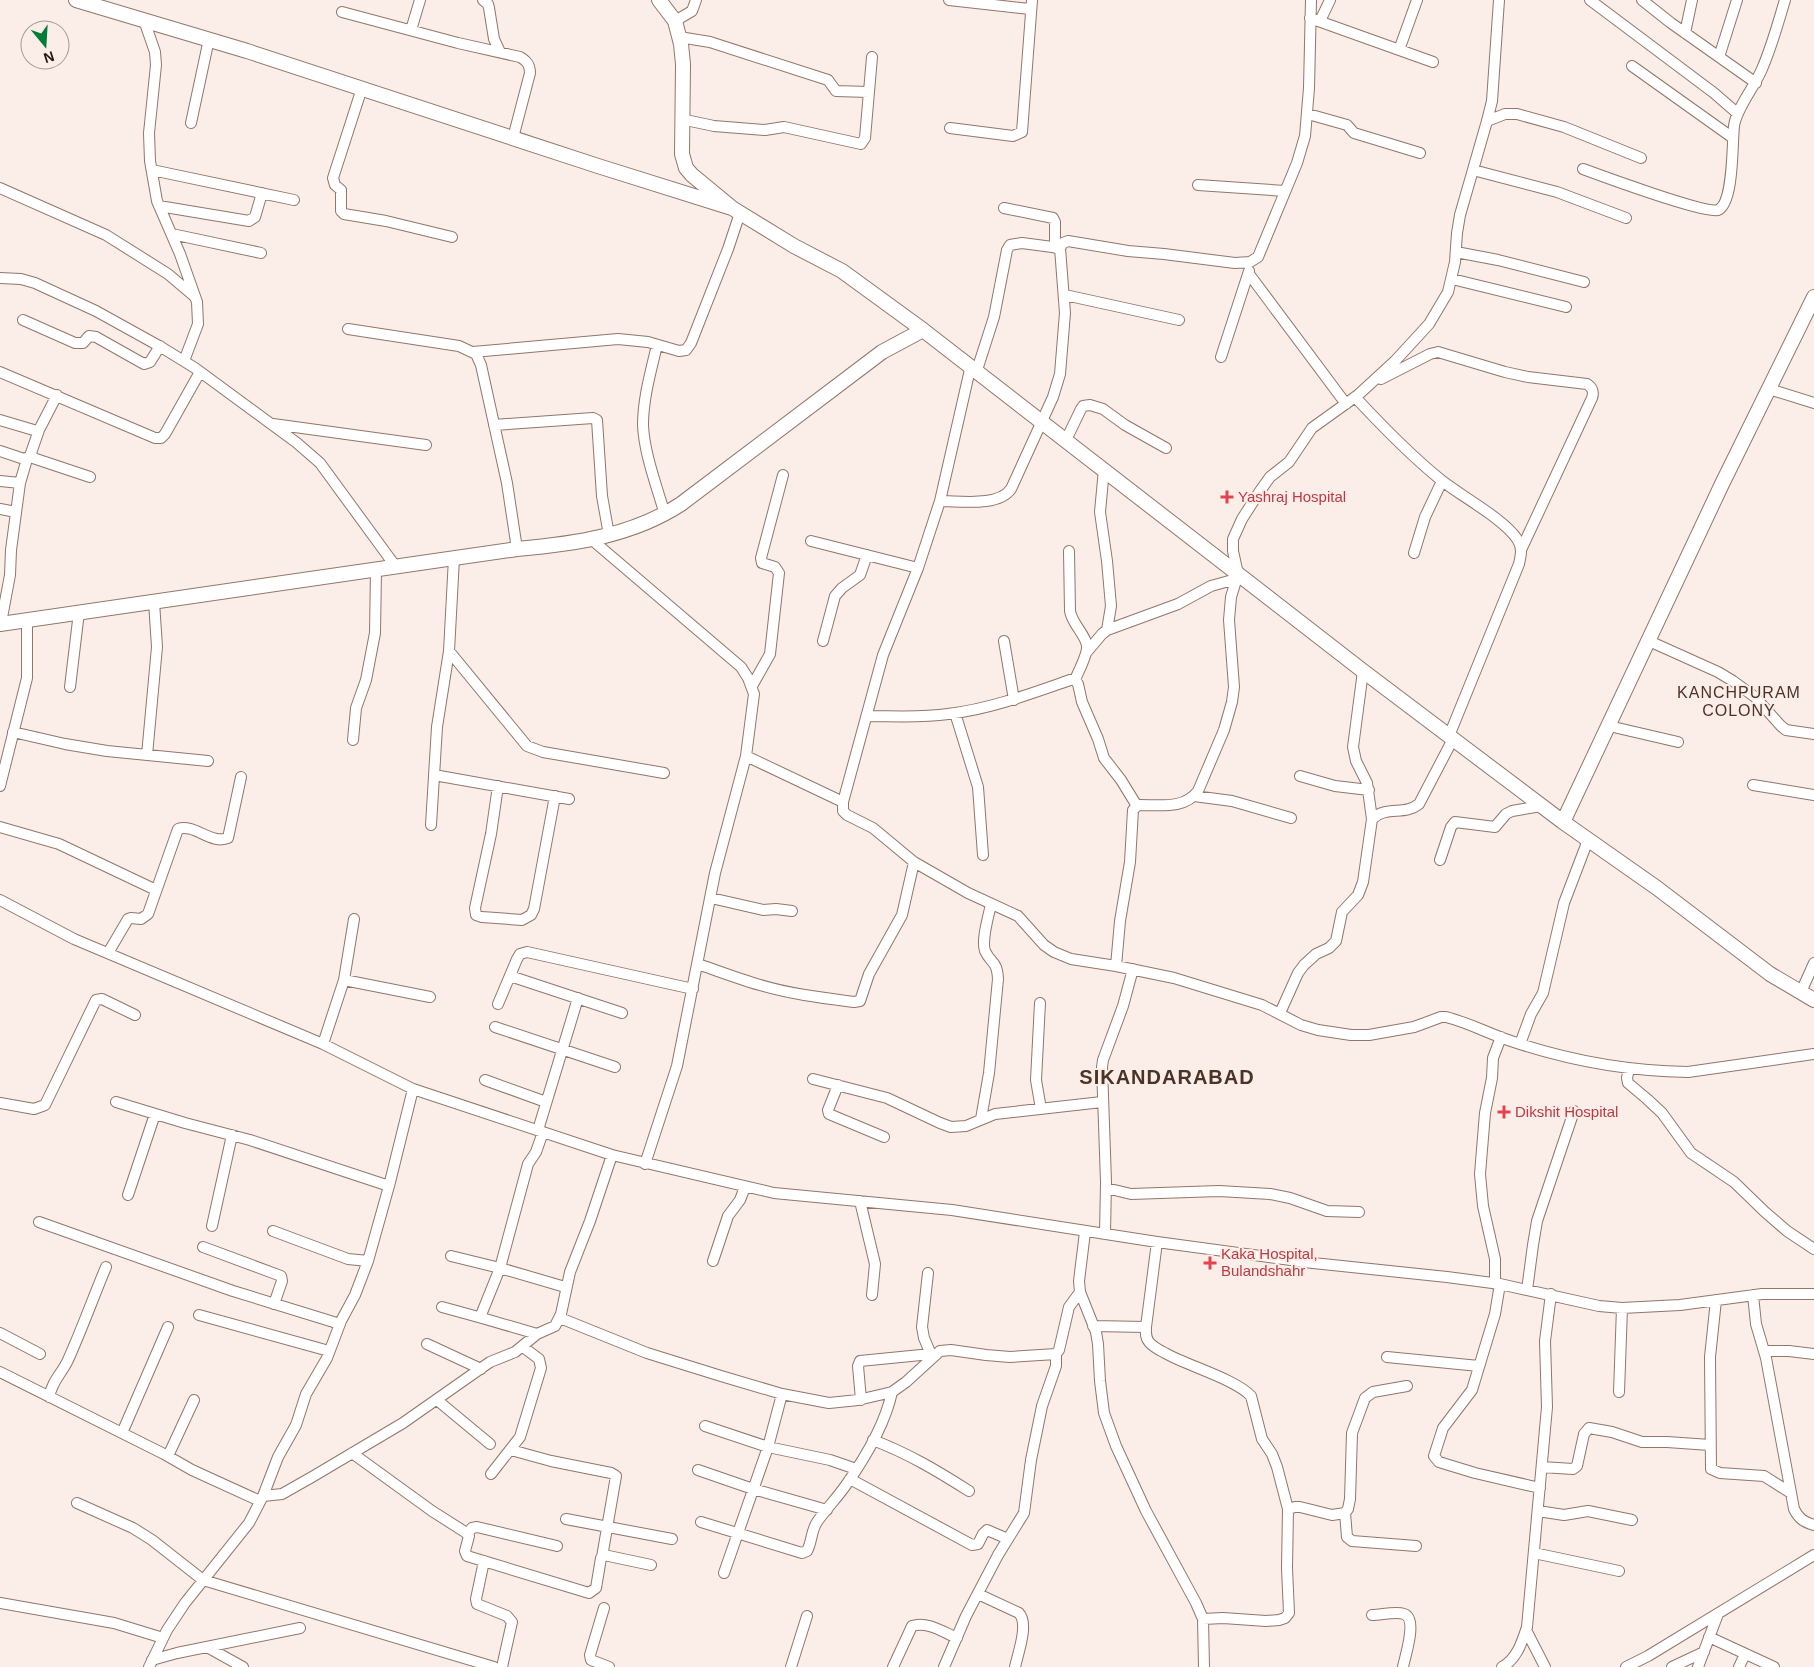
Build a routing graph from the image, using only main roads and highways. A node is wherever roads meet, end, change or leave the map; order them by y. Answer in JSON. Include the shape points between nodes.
{"nodes":[{"id":1,"x":76,"y":0,"type":"edge"},
{"id":2,"x":659,"y":0,"type":"edge"},
{"id":3,"x":736,"y":211,"type":"junction"},
{"id":4,"x":1814,"y":297,"type":"edge"},
{"id":5,"x":923,"y":330,"type":"junction"},
{"id":6,"x":0,"y":624,"type":"edge"},
{"id":7,"x":1563,"y":822,"type":"junction"},
{"id":8,"x":1814,"y":1000,"type":"edge"}],
"edges":[{"from":1,"to":3,"type":"main road","via":[[209,39]]},
{"from":2,"to":3,"type":"main road","via":[[674,21],[680,37],[683,64],[682,154],[686,168]]},
{"from":3,"to":5,"type":"main road","via":[[842,271]]},
{"from":4,"to":7,"type":"main road"},
{"from":5,"to":6,"type":"main road","via":[[882,352],[665,515],[637,527],[562,545]]},
{"from":5,"to":7,"type":"main road","via":[[1237,576]]},
{"from":7,"to":8,"type":"main road","via":[[1770,974]]}]}
